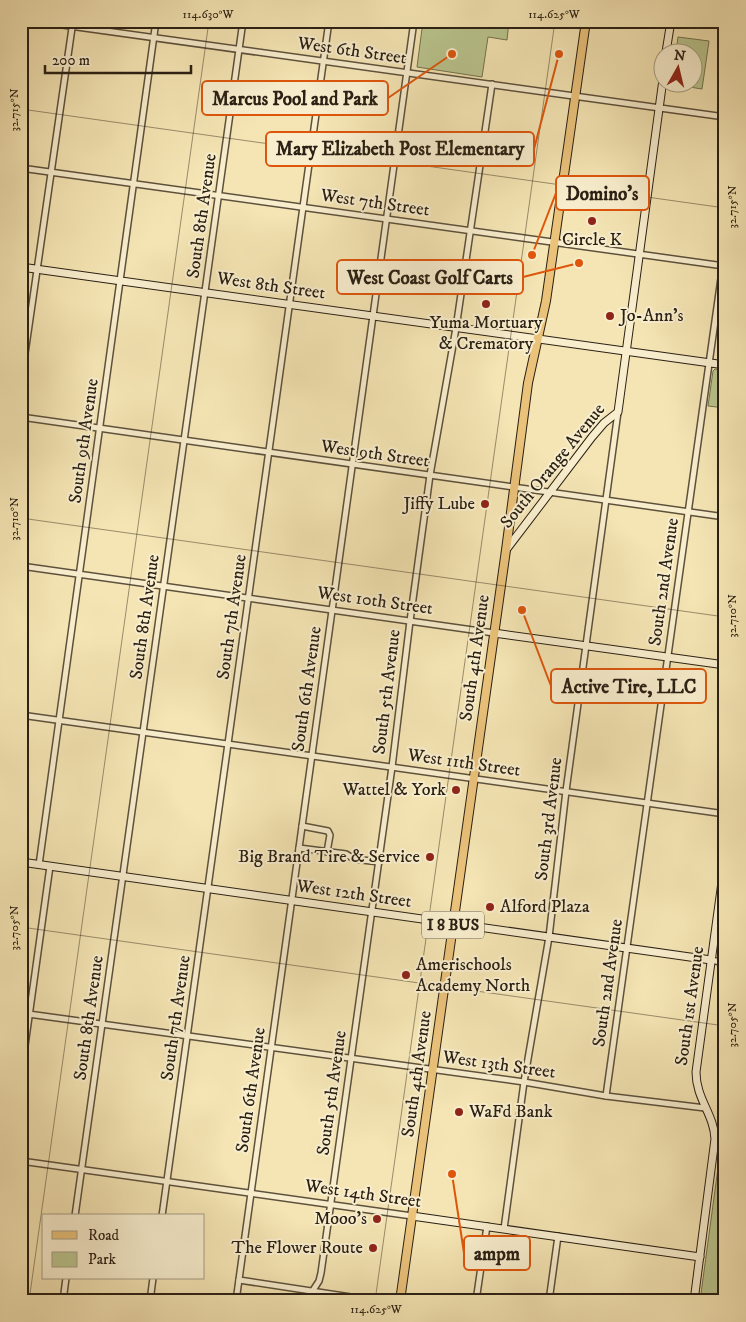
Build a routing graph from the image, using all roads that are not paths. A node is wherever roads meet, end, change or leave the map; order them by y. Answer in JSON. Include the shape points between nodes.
{"nodes":[{"id":1,"x":34,"y":21,"type":"edge"},
{"id":2,"x":156,"y":21,"type":"edge"},
{"id":3,"x":243,"y":21,"type":"edge"},
{"id":4,"x":329,"y":21,"type":"edge"},
{"id":5,"x":414,"y":21,"type":"edge"},
{"id":6,"x":586,"y":21,"type":"edge"},
{"id":7,"x":671,"y":21,"type":"edge"},
{"id":8,"x":73,"y":24,"type":"edge"},
{"id":9,"x":154,"y":38,"type":"junction"},
{"id":10,"x":668,"y":42,"type":"edge"},
{"id":11,"x":239,"y":49,"type":"junction"},
{"id":12,"x":323,"y":61,"type":"junction"},
{"id":13,"x":407,"y":72,"type":"junction"},
{"id":14,"x":492,"y":84,"type":"junction"},
{"id":15,"x":661,"y":92,"type":"edge"},
{"id":16,"x":575,"y":97,"type":"junction"},
{"id":17,"x":658,"y":108,"type":"junction"},
{"id":18,"x":725,"y":117,"type":"edge"},
{"id":19,"x":21,"y":168,"type":"edge"},
{"id":20,"x":51,"y":172,"type":"junction"},
{"id":21,"x":134,"y":184,"type":"junction"},
{"id":22,"x":218,"y":196,"type":"junction"},
{"id":23,"x":303,"y":207,"type":"junction"},
{"id":24,"x":386,"y":219,"type":"junction"},
{"id":25,"x":470,"y":230,"type":"junction"},
{"id":26,"x":554,"y":242,"type":"junction"},
{"id":27,"x":725,"y":250,"type":"edge"},
{"id":28,"x":639,"y":254,"type":"junction"},
{"id":29,"x":724,"y":266,"type":"edge"},
{"id":30,"x":21,"y":267,"type":"edge"},
{"id":31,"x":38,"y":269,"type":"junction"},
{"id":32,"x":120,"y":281,"type":"junction"},
{"id":33,"x":205,"y":292,"type":"junction"},
{"id":34,"x":290,"y":304,"type":"junction"},
{"id":35,"x":373,"y":316,"type":"junction"},
{"id":36,"x":456,"y":328,"type":"junction"},
{"id":37,"x":538,"y":339,"type":"junction"},
{"id":38,"x":626,"y":351,"type":"junction"},
{"id":39,"x":709,"y":363,"type":"junction"},
{"id":40,"x":725,"y":365,"type":"edge"},
{"id":41,"x":21,"y":382,"type":"edge"},
{"id":42,"x":618,"y":412,"type":"junction"},
{"id":43,"x":21,"y":417,"type":"edge"},
{"id":44,"x":100,"y":428,"type":"junction"},
{"id":45,"x":184,"y":440,"type":"junction"},
{"id":46,"x":269,"y":452,"type":"junction"},
{"id":47,"x":352,"y":464,"type":"junction"},
{"id":48,"x":430,"y":475,"type":"junction"},
{"id":49,"x":514,"y":487,"type":"junction"},
{"id":50,"x":550,"y":492,"type":"junction"},
{"id":51,"x":606,"y":500,"type":"junction"},
{"id":52,"x":688,"y":512,"type":"junction"},
{"id":53,"x":725,"y":517,"type":"edge"},
{"id":54,"x":506,"y":550,"type":"junction"},
{"id":55,"x":21,"y":566,"type":"edge"},
{"id":56,"x":80,"y":574,"type":"junction"},
{"id":57,"x":163,"y":586,"type":"junction"},
{"id":58,"x":248,"y":598,"type":"junction"},
{"id":59,"x":332,"y":610,"type":"junction"},
{"id":60,"x":410,"y":622,"type":"junction"},
{"id":61,"x":494,"y":634,"type":"junction"},
{"id":62,"x":586,"y":645,"type":"junction"},
{"id":63,"x":667,"y":656,"type":"junction"},
{"id":64,"x":725,"y":664,"type":"edge"},
{"id":65,"x":21,"y":715,"type":"edge"},
{"id":66,"x":59,"y":720,"type":"junction"},
{"id":67,"x":143,"y":732,"type":"junction"},
{"id":68,"x":228,"y":744,"type":"junction"},
{"id":69,"x":312,"y":756,"type":"junction"},
{"id":70,"x":392,"y":767,"type":"junction"},
{"id":71,"x":474,"y":778,"type":"junction"},
{"id":72,"x":566,"y":791,"type":"junction"},
{"id":73,"x":646,"y":802,"type":"junction"},
{"id":74,"x":725,"y":814,"type":"edge"},
{"id":75,"x":302,"y":826,"type":"junction"},
{"id":76,"x":299,"y":848,"type":"junction"},
{"id":77,"x":327,"y":852,"type":"junction"},
{"id":78,"x":725,"y":860,"type":"edge"},
{"id":79,"x":21,"y":862,"type":"edge"},
{"id":80,"x":379,"y":862,"type":"junction"},
{"id":81,"x":39,"y":865,"type":"junction"},
{"id":82,"x":50,"y":866,"type":"junction"},
{"id":83,"x":123,"y":877,"type":"junction"},
{"id":84,"x":208,"y":889,"type":"junction"},
{"id":85,"x":292,"y":900,"type":"junction"},
{"id":86,"x":372,"y":912,"type":"junction"},
{"id":87,"x":453,"y":924,"type":"junction"},
{"id":88,"x":548,"y":937,"type":"junction"},
{"id":89,"x":627,"y":948,"type":"junction"},
{"id":90,"x":711,"y":960,"type":"junction"},
{"id":91,"x":725,"y":963,"type":"edge"},
{"id":92,"x":21,"y":1014,"type":"edge"},
{"id":93,"x":29,"y":1015,"type":"junction"},
{"id":94,"x":102,"y":1025,"type":"junction"},
{"id":95,"x":187,"y":1037,"type":"junction"},
{"id":96,"x":271,"y":1048,"type":"junction"},
{"id":97,"x":351,"y":1058,"type":"junction"},
{"id":98,"x":433,"y":1070,"type":"junction"},
{"id":99,"x":21,"y":1074,"type":"edge"},
{"id":100,"x":524,"y":1082,"type":"junction"},
{"id":101,"x":606,"y":1096,"type":"junction"},
{"id":102,"x":705,"y":1108,"type":"junction"},
{"id":103,"x":21,"y":1161,"type":"edge"},
{"id":104,"x":82,"y":1169,"type":"junction"},
{"id":105,"x":167,"y":1181,"type":"junction"},
{"id":106,"x":251,"y":1193,"type":"junction"},
{"id":107,"x":330,"y":1204,"type":"junction"},
{"id":108,"x":75,"y":1214,"type":"edge"},
{"id":109,"x":162,"y":1214,"type":"edge"},
{"id":110,"x":412,"y":1216,"type":"junction"},
{"id":111,"x":487,"y":1226,"type":"junction"},
{"id":112,"x":504,"y":1229,"type":"junction"},
{"id":113,"x":558,"y":1236,"type":"junction"},
{"id":114,"x":700,"y":1257,"type":"junction"},
{"id":115,"x":66,"y":1280,"type":"edge"},
{"id":116,"x":153,"y":1280,"type":"edge"},
{"id":117,"x":239,"y":1280,"type":"junction"},
{"id":118,"x":311,"y":1292,"type":"junction"},
{"id":119,"x":63,"y":1301,"type":"edge"},
{"id":120,"x":150,"y":1301,"type":"edge"},
{"id":121,"x":236,"y":1301,"type":"edge"},
{"id":122,"x":306,"y":1301,"type":"edge"},
{"id":123,"x":377,"y":1301,"type":"edge"},
{"id":124,"x":400,"y":1301,"type":"edge"},
{"id":125,"x":476,"y":1301,"type":"edge"},
{"id":126,"x":549,"y":1301,"type":"edge"},
{"id":127,"x":694,"y":1301,"type":"edge"}],
"edges":[{"from":1,"to":8,"type":"street","name":"West 6th Street"},
{"from":2,"to":9,"type":"street","name":"South 9th Avenue"},
{"from":3,"to":11,"type":"street","name":"South 8th Avenue"},
{"from":4,"to":12,"type":"street","name":"South 7th Avenue"},
{"from":5,"to":13,"type":"street","name":"South 6th Avenue"},
{"from":6,"to":16,"type":"main road","name":"South 4th Avenue","number":"I 8 BUS"},
{"from":7,"to":10,"type":"street"},
{"from":8,"to":9,"type":"street","name":"West 6th Street"},
{"from":8,"to":20,"type":"street"},
{"from":9,"to":11,"type":"street","name":"West 6th Street"},
{"from":9,"to":21,"type":"street","name":"South 9th Avenue"},
{"from":11,"to":12,"type":"street","name":"West 6th Street"},
{"from":11,"to":22,"type":"street","name":"South 8th Avenue"},
{"from":12,"to":13,"type":"street","name":"West 6th Street"},
{"from":12,"to":23,"type":"street","name":"South 7th Avenue"},
{"from":13,"to":14,"type":"street","name":"West 6th Street"},
{"from":13,"to":24,"type":"street","name":"South 6th Avenue"},
{"from":14,"to":16,"type":"street","name":"West 6th Street"},
{"from":14,"to":25,"type":"street","name":"South 5th Avenue"},
{"from":15,"to":17,"type":"street","name":"South Orange Avenue"},
{"from":16,"to":17,"type":"street","name":"West 6th Street"},
{"from":16,"to":26,"type":"main road","name":"South 4th Avenue","number":"I 8 BUS"},
{"from":17,"to":18,"type":"street","name":"West 6th Street"},
{"from":17,"to":28,"type":"street","name":"South Orange Avenue"},
{"from":19,"to":20,"type":"street","name":"West 7th Street"},
{"from":20,"to":21,"type":"street","name":"West 7th Street"},
{"from":20,"to":31,"type":"street"},
{"from":21,"to":22,"type":"street","name":"West 7th Street"},
{"from":21,"to":32,"type":"street","name":"South 9th Avenue"},
{"from":22,"to":23,"type":"street","name":"West 7th Street"},
{"from":22,"to":33,"type":"street","name":"South 8th Avenue"},
{"from":23,"to":24,"type":"street","name":"West 7th Street"},
{"from":23,"to":34,"type":"street","name":"South 7th Avenue"},
{"from":24,"to":25,"type":"street","name":"West 7th Street"},
{"from":24,"to":35,"type":"street","name":"South 6th Avenue"},
{"from":25,"to":26,"type":"street","name":"West 7th Street"},
{"from":25,"to":36,"type":"street","name":"South 5th Avenue"},
{"from":26,"to":28,"type":"street","name":"West 7th Street"},
{"from":26,"to":37,"type":"main road","name":"South 4th Avenue","number":"I 8 BUS"},
{"from":27,"to":29,"type":"street","name":"South 2nd Avenue"},
{"from":28,"to":29,"type":"street","name":"West 7th Street"},
{"from":28,"to":38,"type":"street","name":"South Orange Avenue"},
{"from":29,"to":39,"type":"street","name":"South 2nd Avenue"},
{"from":30,"to":31,"type":"street","name":"West 8th Street"},
{"from":31,"to":32,"type":"street","name":"West 8th Street"},
{"from":31,"to":41,"type":"street"},
{"from":32,"to":33,"type":"street","name":"West 8th Street"},
{"from":32,"to":44,"type":"street","name":"South 9th Avenue"},
{"from":33,"to":34,"type":"street","name":"West 8th Street"},
{"from":33,"to":45,"type":"street","name":"South 8th Avenue"},
{"from":34,"to":35,"type":"street","name":"West 8th Street"},
{"from":34,"to":46,"type":"street","name":"South 7th Avenue"},
{"from":35,"to":36,"type":"street","name":"West 8th Street"},
{"from":35,"to":47,"type":"street","name":"South 6th Avenue"},
{"from":36,"to":37,"type":"street","name":"West 8th Street"},
{"from":36,"to":48,"type":"street","name":"South 5th Avenue"},
{"from":37,"to":38,"type":"street","name":"West 8th Street"},
{"from":37,"to":49,"type":"main road","name":"South 4th Avenue","number":"I 8 BUS","via":[[528,382]]},
{"from":38,"to":39,"type":"street","name":"West 8th Street"},
{"from":38,"to":42,"type":"street","name":"South Orange Avenue"},
{"from":39,"to":40,"type":"street","name":"West 8th Street"},
{"from":39,"to":52,"type":"street","name":"South 2nd Avenue"},
{"from":42,"to":50,"type":"street","name":"South Orange Avenue","via":[[598,430]]},
{"from":42,"to":51,"type":"street","name":"South 3rd Avenue"},
{"from":43,"to":44,"type":"street","name":"West 9th Street"},
{"from":44,"to":45,"type":"street","name":"West 9th Street"},
{"from":44,"to":56,"type":"street","name":"South 9th Avenue"},
{"from":45,"to":46,"type":"street","name":"West 9th Street"},
{"from":45,"to":57,"type":"street","name":"South 8th Avenue"},
{"from":46,"to":47,"type":"street","name":"West 9th Street"},
{"from":46,"to":58,"type":"street","name":"South 7th Avenue"},
{"from":47,"to":48,"type":"street","name":"West 9th Street"},
{"from":47,"to":59,"type":"street","name":"South 6th Avenue"},
{"from":48,"to":49,"type":"street","name":"West 9th Street"},
{"from":48,"to":60,"type":"street","name":"South 5th Avenue"},
{"from":49,"to":50,"type":"street","name":"West 9th Street"},
{"from":49,"to":54,"type":"main road","name":"South 4th Avenue","number":"I 8 BUS"},
{"from":50,"to":51,"type":"street","name":"West 9th Street"},
{"from":50,"to":54,"type":"street","name":"South Orange Avenue"},
{"from":51,"to":52,"type":"street","name":"West 9th Street"},
{"from":51,"to":62,"type":"street","name":"South 3rd Avenue"},
{"from":52,"to":53,"type":"street","name":"West 9th Street"},
{"from":52,"to":63,"type":"street","name":"South 2nd Avenue"},
{"from":54,"to":61,"type":"main road","name":"South 4th Avenue","number":"I 8 BUS"},
{"from":55,"to":56,"type":"street","name":"West 10th Street"},
{"from":56,"to":57,"type":"street","name":"West 10th Street"},
{"from":56,"to":66,"type":"street","name":"South 9th Avenue"},
{"from":57,"to":58,"type":"street","name":"West 10th Street"},
{"from":57,"to":67,"type":"street","name":"South 8th Avenue"},
{"from":58,"to":59,"type":"street","name":"West 10th Street"},
{"from":58,"to":68,"type":"street","name":"South 7th Avenue"},
{"from":59,"to":60,"type":"street","name":"West 10th Street"},
{"from":59,"to":69,"type":"street","name":"South 6th Avenue"},
{"from":60,"to":61,"type":"street","name":"West 10th Street"},
{"from":60,"to":70,"type":"street","name":"South 5th Avenue"},
{"from":61,"to":62,"type":"street","name":"West 10th Street"},
{"from":61,"to":71,"type":"main road","name":"South 4th Avenue","number":"I 8 BUS"},
{"from":62,"to":63,"type":"street","name":"West 10th Street"},
{"from":62,"to":72,"type":"street","name":"South 3rd Avenue"},
{"from":63,"to":64,"type":"street","name":"West 10th Street"},
{"from":63,"to":73,"type":"street","name":"South 2nd Avenue"},
{"from":65,"to":66,"type":"street","name":"West 11th Street"},
{"from":66,"to":67,"type":"street","name":"West 11th Street"},
{"from":66,"to":81,"type":"street","name":"South 9th Avenue"},
{"from":67,"to":68,"type":"street","name":"West 11th Street"},
{"from":67,"to":83,"type":"street","name":"South 8th Avenue"},
{"from":68,"to":69,"type":"street","name":"West 11th Street"},
{"from":68,"to":84,"type":"street","name":"South 7th Avenue"},
{"from":69,"to":70,"type":"street","name":"West 11th Street"},
{"from":69,"to":75,"type":"street","name":"South 6th Avenue"},
{"from":70,"to":71,"type":"street","name":"West 11th Street"},
{"from":70,"to":80,"type":"street","name":"South 5th Avenue"},
{"from":71,"to":72,"type":"street","name":"West 11th Street"},
{"from":71,"to":87,"type":"main road","name":"South 4th Avenue","number":"I 8 BUS"},
{"from":72,"to":73,"type":"street","name":"West 11th Street"},
{"from":72,"to":88,"type":"street","name":"South 3rd Avenue"},
{"from":73,"to":74,"type":"street","name":"West 11th Street"},
{"from":73,"to":89,"type":"street","name":"South 2nd Avenue"},
{"from":75,"to":76,"type":"street","name":"South 6th Avenue"},
{"from":75,"to":77,"type":"street","via":[[328,831]]},
{"from":76,"to":77,"type":"street"},
{"from":76,"to":85,"type":"street","name":"South 6th Avenue"},
{"from":77,"to":80,"type":"street"},
{"from":78,"to":90,"type":"street","name":"South 1st Avenue"},
{"from":79,"to":81,"type":"street","name":"West 12th Street"},
{"from":80,"to":86,"type":"street","name":"South 5th Avenue"},
{"from":81,"to":82,"type":"street","name":"West 12th Street"},
{"from":82,"to":83,"type":"street","name":"West 12th Street"},
{"from":82,"to":93,"type":"street"},
{"from":83,"to":84,"type":"street","name":"West 12th Street"},
{"from":83,"to":94,"type":"street","name":"South 8th Avenue"},
{"from":84,"to":85,"type":"street","name":"West 12th Street"},
{"from":84,"to":95,"type":"street","name":"South 7th Avenue"},
{"from":85,"to":86,"type":"street","name":"West 12th Street"},
{"from":85,"to":96,"type":"street","name":"South 6th Avenue"},
{"from":86,"to":87,"type":"street","name":"West 12th Street"},
{"from":86,"to":97,"type":"street","name":"South 5th Avenue"},
{"from":87,"to":88,"type":"street","name":"West 12th Street"},
{"from":87,"to":98,"type":"main road","name":"South 4th Avenue","number":"I 8 BUS"},
{"from":88,"to":89,"type":"street","name":"West 12th Street"},
{"from":88,"to":100,"type":"street","name":"South 3rd Avenue"},
{"from":89,"to":90,"type":"street","name":"West 12th Street"},
{"from":89,"to":101,"type":"street","name":"South 2nd Avenue"},
{"from":90,"to":91,"type":"street"},
{"from":90,"to":102,"type":"street","name":"South 1st Avenue","via":[[696,1072],[698,1091]]},
{"from":92,"to":93,"type":"street","name":"West 13th Street"},
{"from":93,"to":94,"type":"street","name":"West 13th Street"},
{"from":93,"to":99,"type":"street"},
{"from":94,"to":95,"type":"street","name":"West 13th Street"},
{"from":94,"to":104,"type":"street","name":"South 8th Avenue"},
{"from":95,"to":96,"type":"street","name":"West 13th Street"},
{"from":95,"to":105,"type":"street","name":"South 7th Avenue"},
{"from":96,"to":97,"type":"street","name":"West 13th Street"},
{"from":96,"to":106,"type":"street","name":"South 6th Avenue"},
{"from":97,"to":98,"type":"street","name":"West 13th Street"},
{"from":97,"to":107,"type":"street","name":"South 5th Avenue"},
{"from":98,"to":100,"type":"street","name":"West 13th Street"},
{"from":98,"to":110,"type":"main road","name":"South 4th Avenue","number":"I 8 BUS"},
{"from":100,"to":101,"type":"street","name":"West 13th Street"},
{"from":100,"to":112,"type":"street","name":"South 3rd Avenue"},
{"from":101,"to":102,"type":"street","name":"West 13th Street"},
{"from":102,"to":114,"type":"street","name":"South 1st Avenue","via":[[715,1139]]},
{"from":103,"to":104,"type":"street","name":"West 14th Street"},
{"from":104,"to":105,"type":"street","name":"West 14th Street"},
{"from":104,"to":108,"type":"street","name":"South 8th Avenue"},
{"from":105,"to":106,"type":"street","name":"West 14th Street"},
{"from":105,"to":109,"type":"street","name":"South 7th Avenue"},
{"from":106,"to":107,"type":"street","name":"West 14th Street"},
{"from":106,"to":117,"type":"street","name":"South 6th Avenue"},
{"from":107,"to":110,"type":"street","name":"West 14th Street"},
{"from":107,"to":118,"type":"street","name":"South 5th Avenue","via":[[321,1273]]},
{"from":110,"to":111,"type":"street","name":"West 14th Street"},
{"from":110,"to":124,"type":"main road","name":"South 4th Avenue","number":"I 8 BUS"},
{"from":111,"to":112,"type":"street","name":"West 14th Street"},
{"from":111,"to":125,"type":"street"},
{"from":112,"to":113,"type":"street","name":"West 14th Street"},
{"from":113,"to":114,"type":"street","name":"West 14th Street"},
{"from":113,"to":126,"type":"street"},
{"from":114,"to":127,"type":"street","name":"South 1st Avenue"},
{"from":115,"to":119,"type":"street"},
{"from":116,"to":120,"type":"street"},
{"from":117,"to":118,"type":"street"},
{"from":117,"to":121,"type":"street","name":"South 6th Avenue"},
{"from":118,"to":122,"type":"street","name":"South 5th Avenue"},
{"from":118,"to":123,"type":"street"}]}
